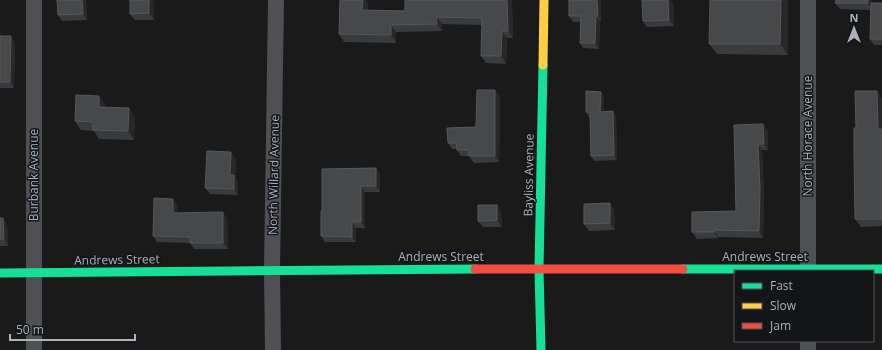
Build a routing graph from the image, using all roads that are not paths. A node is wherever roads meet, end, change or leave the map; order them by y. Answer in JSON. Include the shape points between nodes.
{"nodes":[{"id":1,"x":34,"y":0,"type":"edge"},
{"id":2,"x":276,"y":0,"type":"edge"},
{"id":3,"x":544,"y":0,"type":"edge"},
{"id":4,"x":808,"y":0,"type":"edge"},
{"id":5,"x":539,"y":268,"type":"junction"},
{"id":6,"x":882,"y":269,"type":"edge"},
{"id":7,"x":272,"y":270,"type":"junction"},
{"id":8,"x":808,"y":270,"type":"edge"},
{"id":9,"x":0,"y":273,"type":"edge"},
{"id":10,"x":34,"y":273,"type":"junction"},
{"id":11,"x":34,"y":350,"type":"edge"},
{"id":12,"x":273,"y":350,"type":"edge"},
{"id":13,"x":540,"y":350,"type":"edge"}],
"edges":[{"from":1,"to":10,"type":"street","name":"Burbank Avenue"},
{"from":2,"to":7,"type":"street","name":"North Willard Avenue"},
{"from":3,"to":5,"type":"street","name":"Bayliss Avenue"},
{"from":4,"to":8,"type":"street","name":"North Horace Avenue"},
{"from":5,"to":7,"type":"street","name":"Andrews Street"},
{"from":5,"to":8,"type":"street","name":"Andrews Street"},
{"from":5,"to":13,"type":"street","name":"Bayliss Avenue"},
{"from":6,"to":8,"type":"street","name":"Andrews Street"},
{"from":7,"to":10,"type":"street","name":"Andrews Street"},
{"from":7,"to":12,"type":"street","name":"North Willard Avenue"},
{"from":9,"to":10,"type":"street","name":"Andrews Street"},
{"from":10,"to":11,"type":"street","name":"Burbank Avenue"}]}
